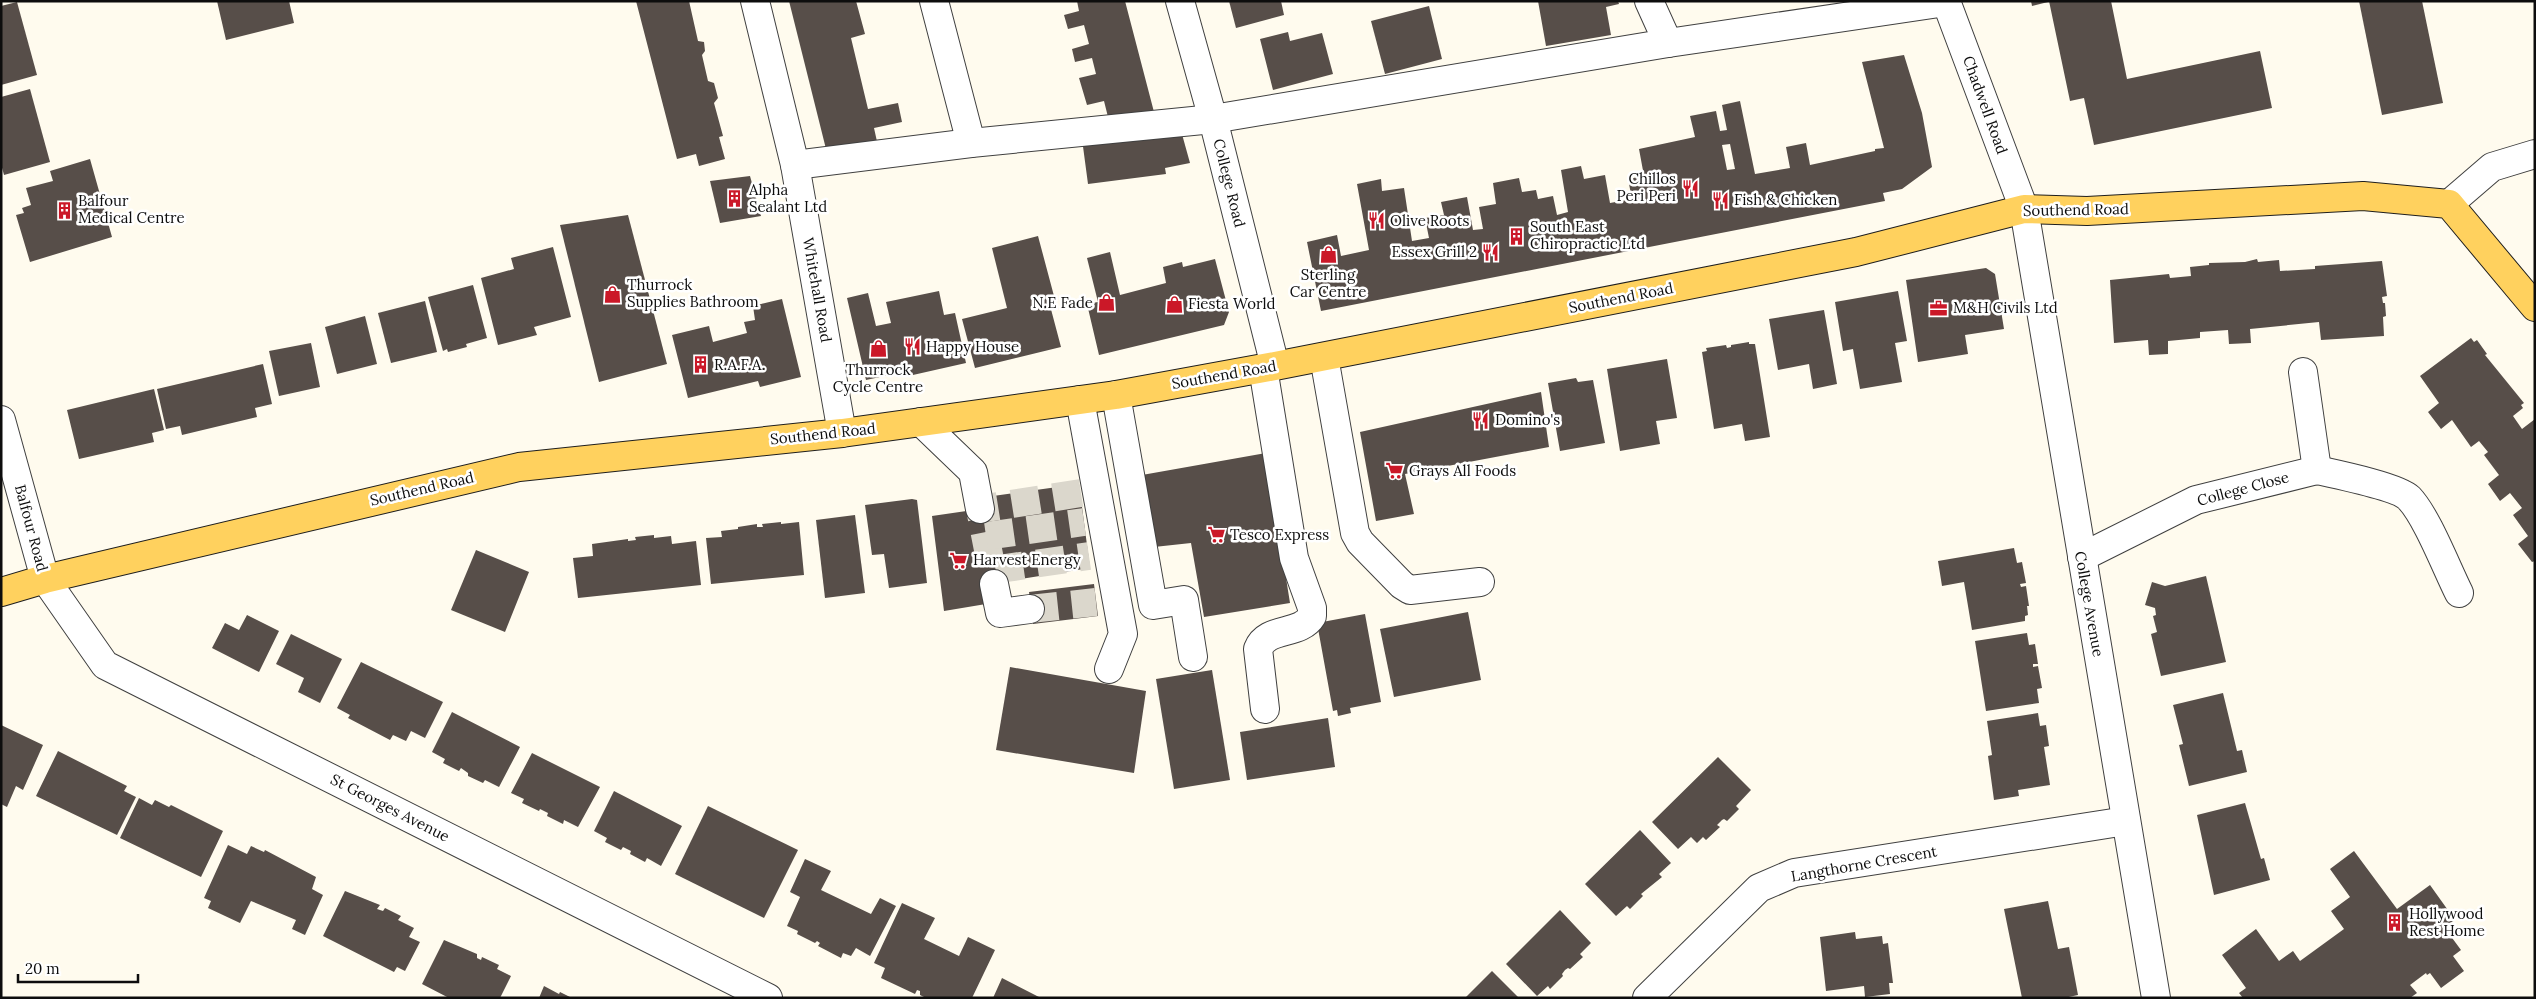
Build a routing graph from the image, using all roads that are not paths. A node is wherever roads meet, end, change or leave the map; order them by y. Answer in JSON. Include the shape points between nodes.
{"nodes":[{"id":1,"x":755,"y":1,"type":"edge"},
{"id":2,"x":934,"y":1,"type":"edge"},
{"id":3,"x":1180,"y":1,"type":"edge"},
{"id":4,"x":1649,"y":1,"type":"edge"},
{"id":5,"x":1946,"y":2,"type":"edge"},
{"id":6,"x":1668,"y":44,"type":"junction"},
{"id":7,"x":1213,"y":119,"type":"junction"},
{"id":8,"x":971,"y":143,"type":"junction"},
{"id":9,"x":2535,"y":154,"type":"edge"},
{"id":10,"x":795,"y":165,"type":"junction"},
{"id":11,"x":2449,"y":204,"type":"junction"},
{"id":12,"x":2024,"y":209,"type":"junction"},
{"id":13,"x":2535,"y":307,"type":"edge"},
{"id":14,"x":1324,"y":356,"type":"junction"},
{"id":15,"x":1269,"y":367,"type":"junction"},
{"id":16,"x":2303,"y":372,"type":"dead end"},
{"id":17,"x":1116,"y":395,"type":"junction"},
{"id":18,"x":1080,"y":400,"type":"junction"},
{"id":19,"x":1,"y":420,"type":"edge"},
{"id":20,"x":921,"y":422,"type":"junction"},
{"id":21,"x":842,"y":433,"type":"junction"},
{"id":22,"x":2317,"y":470,"type":"junction"},
{"id":23,"x":980,"y":509,"type":"dead end"},
{"id":24,"x":2082,"y":557,"type":"junction"},
{"id":25,"x":45,"y":579,"type":"junction"},
{"id":26,"x":1480,"y":582,"type":"dead end"},
{"id":27,"x":994,"y":584,"type":"dead end"},
{"id":28,"x":1,"y":592,"type":"edge"},
{"id":29,"x":2459,"y":593,"type":"dead end"},
{"id":30,"x":1030,"y":609,"type":"tunnel mouth"},
{"id":31,"x":1193,"y":657,"type":"dead end"},
{"id":32,"x":1109,"y":669,"type":"dead end"},
{"id":33,"x":1265,"y":709,"type":"dead end"},
{"id":34,"x":2126,"y":821,"type":"junction"},
{"id":35,"x":2157,"y":996,"type":"edge"},
{"id":36,"x":768,"y":998,"type":"edge"},
{"id":37,"x":1647,"y":998,"type":"edge"}],
"edges":[{"from":1,"to":10,"type":"street","name":"Whitehall Road"},
{"from":2,"to":8,"type":"street"},
{"from":3,"to":7,"type":"street","name":"College Road"},
{"from":4,"to":6,"type":"street"},
{"from":5,"to":6,"type":"street"},
{"from":5,"to":12,"type":"street","name":"Chadwell Road"},
{"from":6,"to":7,"type":"street"},
{"from":7,"to":8,"type":"street"},
{"from":7,"to":15,"type":"street","name":"College Road"},
{"from":8,"to":10,"type":"street"},
{"from":9,"to":11,"type":"street","via":[[2492,167]]},
{"from":10,"to":21,"type":"street","name":"Whitehall Road"},
{"from":11,"to":12,"type":"main road","name":"Southend Road","via":[[2363,196],[2087,211]]},
{"from":11,"to":13,"type":"main road"},
{"from":12,"to":14,"type":"main road","name":"Southend Road","via":[[1856,252]]},
{"from":12,"to":24,"type":"street","name":"College Avenue"},
{"from":14,"to":15,"type":"main road","name":"Southend Road"},
{"from":14,"to":26,"type":"street","via":[[1355,534],[1360,542],[1410,590]]},
{"from":15,"to":17,"type":"main road","name":"Southend Road"},
{"from":15,"to":33,"type":"street","name":"College Road","via":[[1294,558],[1312,616],[1302,626],[1260,643]]},
{"from":16,"to":22,"type":"street"},
{"from":17,"to":18,"type":"main road","name":"Southend Road"},
{"from":17,"to":31,"type":"street","via":[[1153,605],[1184,600]]},
{"from":18,"to":20,"type":"main road","name":"Southend Road"},
{"from":18,"to":32,"type":"street","via":[[1098,555],[1106,598],[1123,634]]},
{"from":19,"to":25,"type":"street","name":"Balfour Road"},
{"from":20,"to":21,"type":"main road","name":"Southend Road"},
{"from":20,"to":23,"type":"street","via":[[973,472]]},
{"from":21,"to":25,"type":"main road","name":"Southend Road","via":[[519,467]]},
{"from":22,"to":24,"type":"street","name":"College Close","via":[[2196,500]]},
{"from":22,"to":29,"type":"street","via":[[2408,496],[2424,521]]},
{"from":24,"to":34,"type":"street","name":"College Avenue"},
{"from":25,"to":28,"type":"main road","name":"Southend Road"},
{"from":25,"to":36,"type":"street","name":"St Georges Avenue","via":[[105,665]]},
{"from":27,"to":30,"type":"street","via":[[1000,613]]},
{"from":34,"to":35,"type":"street","name":"College Avenue"},
{"from":34,"to":37,"type":"street","name":"Langthorne Crescent","via":[[1794,874],[1759,888]]}]}
